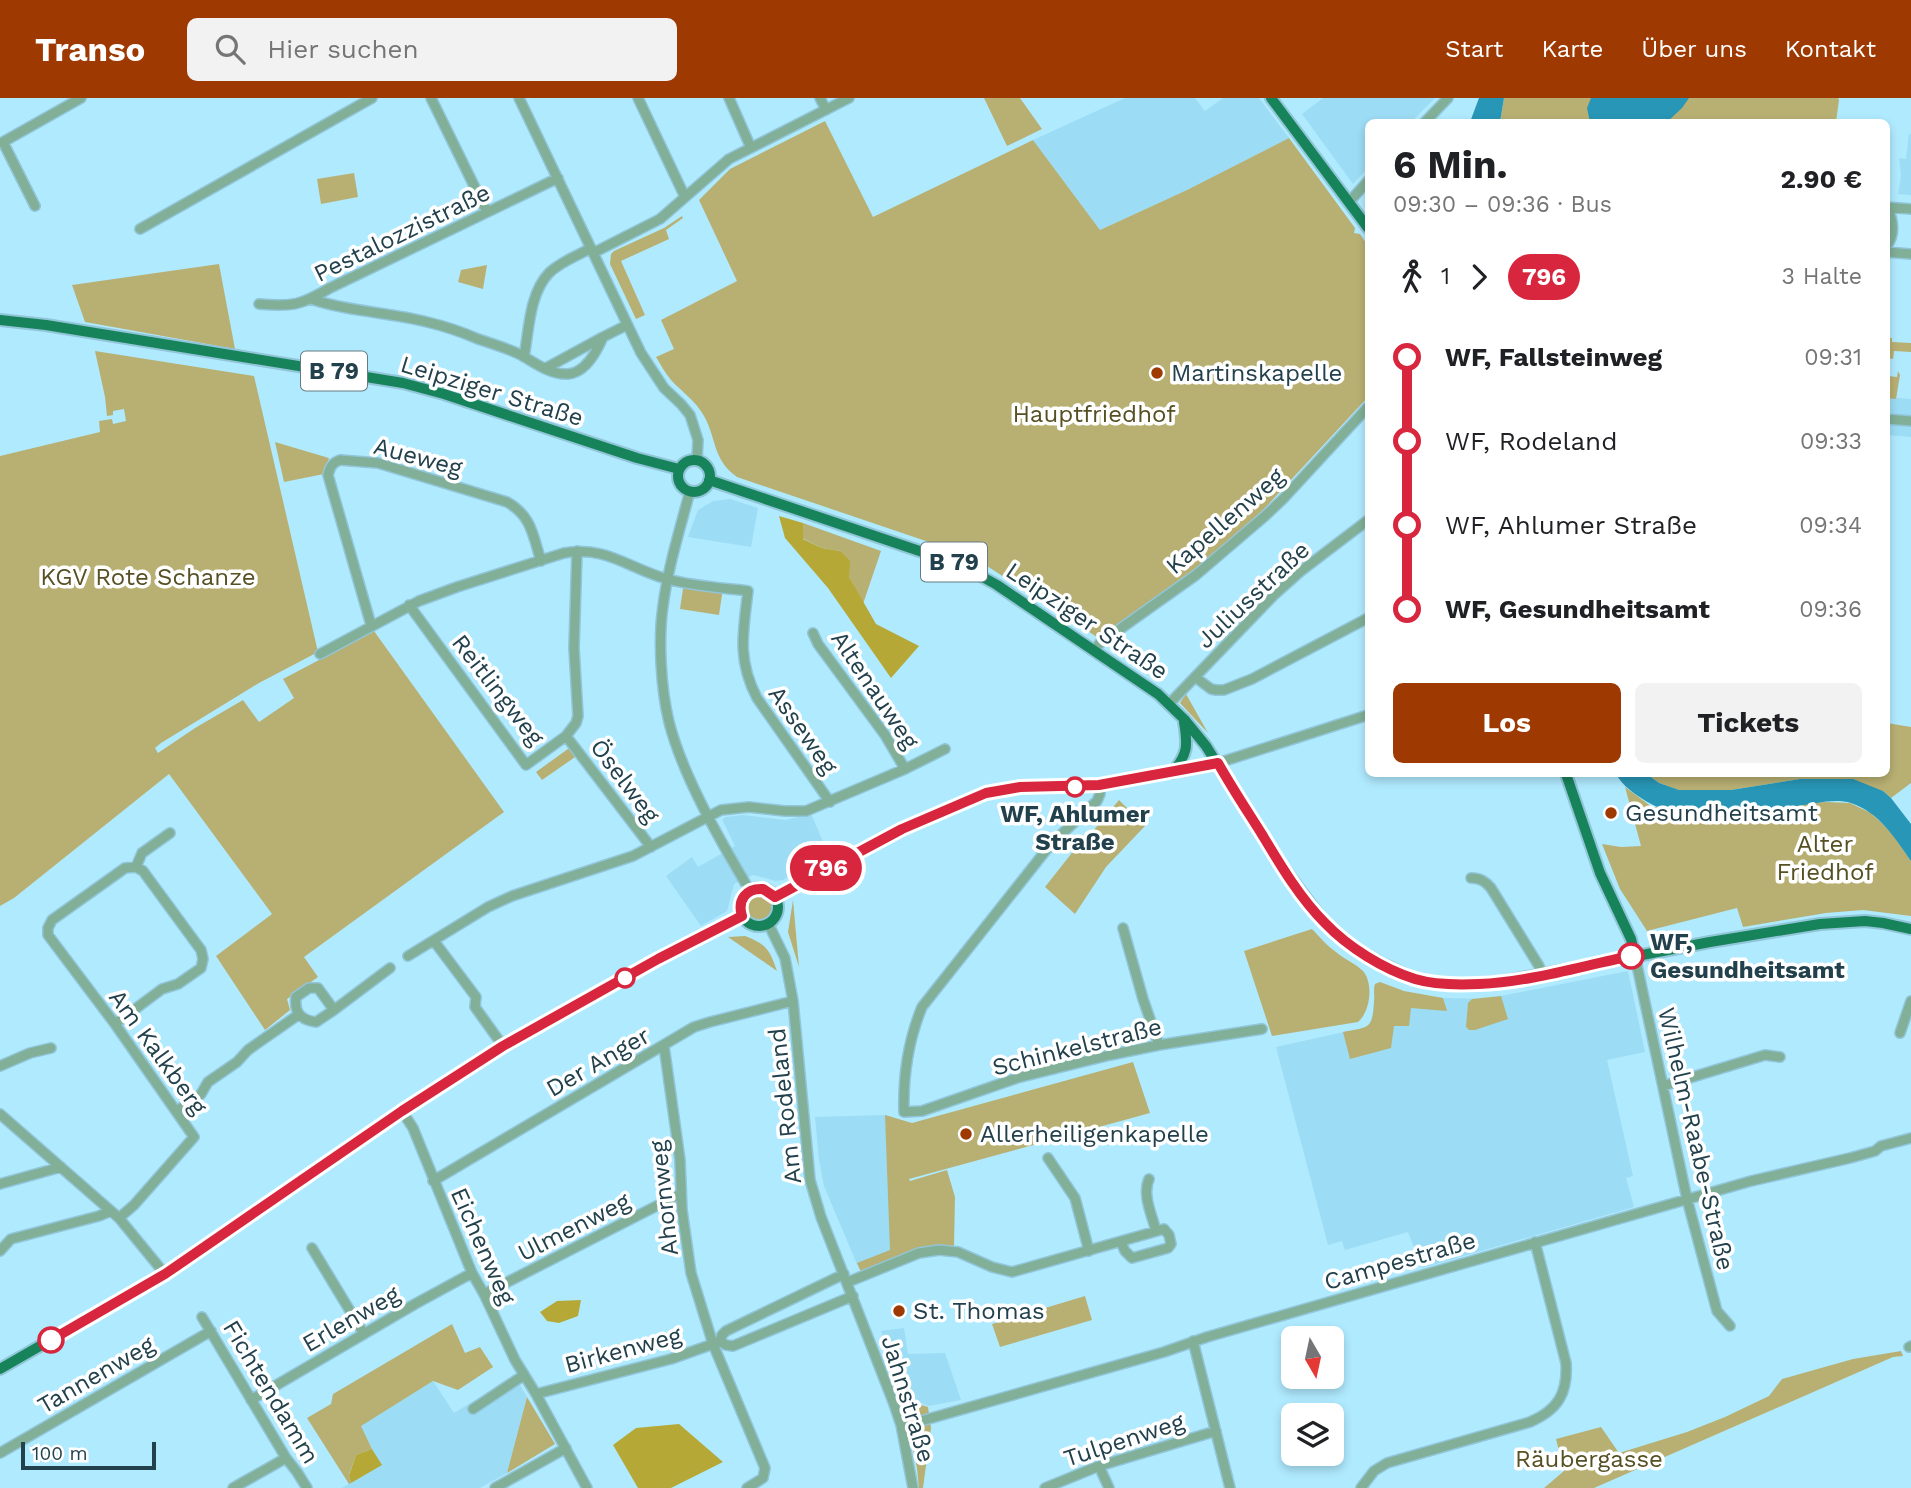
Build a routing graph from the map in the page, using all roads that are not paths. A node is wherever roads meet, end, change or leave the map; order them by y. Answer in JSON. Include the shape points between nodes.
{"nodes":[{"id":1,"x":81,"y":98,"type":"edge"},
{"id":2,"x":372,"y":98,"type":"edge"},
{"id":3,"x":431,"y":98,"type":"edge"},
{"id":4,"x":519,"y":98,"type":"edge"},
{"id":5,"x":638,"y":98,"type":"edge"},
{"id":6,"x":729,"y":98,"type":"edge"},
{"id":7,"x":820,"y":98,"type":"edge"},
{"id":8,"x":849,"y":98,"type":"edge"},
{"id":9,"x":1271,"y":98,"type":"edge"},
{"id":10,"x":1448,"y":98,"type":"edge"},
{"id":11,"x":826,"y":110,"type":"junction"},
{"id":12,"x":1428,"y":119,"type":"edge"},
{"id":13,"x":751,"y":148,"type":"junction"},
{"id":14,"x":558,"y":178,"type":"junction"},
{"id":15,"x":1365,"y":184,"type":"edge"},
{"id":16,"x":685,"y":197,"type":"junction"},
{"id":17,"x":1349,"y":202,"type":"junction"},
{"id":18,"x":35,"y":206,"type":"dead end"},
{"id":19,"x":1890,"y":207,"type":"edge"},
{"id":20,"x":1911,"y":209,"type":"edge"},
{"id":21,"x":487,"y":212,"type":"junction"},
{"id":22,"x":1890,"y":215,"type":"edge"},
{"id":23,"x":1365,"y":224,"type":"edge"},
{"id":24,"x":139,"y":229,"type":"dead end"},
{"id":25,"x":1890,"y":240,"type":"edge"},
{"id":26,"x":592,"y":251,"type":"junction"},
{"id":27,"x":1890,"y":252,"type":"edge"},
{"id":28,"x":1911,"y":254,"type":"edge"},
{"id":29,"x":311,"y":299,"type":"junction"},
{"id":30,"x":259,"y":304,"type":"dead end"},
{"id":31,"x":0,"y":320,"type":"edge"},
{"id":32,"x":627,"y":325,"type":"junction"},
{"id":33,"x":603,"y":337,"type":"junction"},
{"id":34,"x":524,"y":357,"type":"junction"},
{"id":35,"x":546,"y":368,"type":"junction"},
{"id":36,"x":1365,"y":410,"type":"edge"},
{"id":37,"x":1890,"y":419,"type":"edge"},
{"id":38,"x":1911,"y":421,"type":"edge"},
{"id":39,"x":697,"y":460,"type":"junction"},
{"id":40,"x":679,"y":469,"type":"junction"},
{"id":41,"x":709,"y":480,"type":"junction"},
{"id":42,"x":690,"y":491,"type":"junction"},
{"id":43,"x":1365,"y":522,"type":"edge"},
{"id":44,"x":577,"y":551,"type":"junction"},
{"id":45,"x":541,"y":561,"type":"junction"},
{"id":46,"x":668,"y":579,"type":"junction"},
{"id":47,"x":410,"y":605,"type":"junction"},
{"id":48,"x":1365,"y":620,"type":"edge"},
{"id":49,"x":371,"y":625,"type":"junction"},
{"id":50,"x":813,"y":633,"type":"dead end"},
{"id":51,"x":1095,"y":650,"type":"junction"},
{"id":52,"x":320,"y":654,"type":"dead end"},
{"id":53,"x":1195,"y":677,"type":"junction"},
{"id":54,"x":1169,"y":704,"type":"junction"},
{"id":55,"x":1365,"y":716,"type":"edge"},
{"id":56,"x":1184,"y":719,"type":"junction"},
{"id":57,"x":566,"y":736,"type":"junction"},
{"id":58,"x":945,"y":749,"type":"dead end"},
{"id":59,"x":1218,"y":763,"type":"junction"},
{"id":60,"x":905,"y":769,"type":"junction"},
{"id":61,"x":1172,"y":773,"type":"junction"},
{"id":62,"x":1567,"y":777,"type":"edge"},
{"id":63,"x":1099,"y":785,"type":"junction"},
{"id":64,"x":830,"y":802,"type":"junction"},
{"id":65,"x":709,"y":815,"type":"junction"},
{"id":66,"x":170,"y":833,"type":"dead end"},
{"id":67,"x":651,"y":847,"type":"junction"},
{"id":68,"x":136,"y":867,"type":"junction"},
{"id":69,"x":1471,"y":877,"type":"dead end"},
{"id":70,"x":750,"y":891,"type":"junction"},
{"id":71,"x":775,"y":897,"type":"junction"},
{"id":72,"x":742,"y":916,"type":"junction"},
{"id":73,"x":768,"y":923,"type":"junction"},
{"id":74,"x":1123,"y":928,"type":"dead end"},
{"id":75,"x":1911,"y":929,"type":"edge"},
{"id":76,"x":433,"y":941,"type":"junction"},
{"id":77,"x":408,"y":956,"type":"dead end"},
{"id":78,"x":1635,"y":956,"type":"junction"},
{"id":79,"x":390,"y":968,"type":"dead end"},
{"id":80,"x":1542,"y":975,"type":"junction"},
{"id":81,"x":793,"y":1000,"type":"junction"},
{"id":82,"x":1911,"y":1001,"type":"edge"},
{"id":83,"x":334,"y":1010,"type":"junction"},
{"id":84,"x":298,"y":1015,"type":"junction"},
{"id":85,"x":115,"y":1024,"type":"junction"},
{"id":86,"x":1262,"y":1030,"type":"dead end"},
{"id":87,"x":1900,"y":1033,"type":"dead end"},
{"id":88,"x":1159,"y":1045,"type":"junction"},
{"id":89,"x":503,"y":1046,"type":"junction"},
{"id":90,"x":664,"y":1046,"type":"junction"},
{"id":91,"x":51,"y":1048,"type":"dead end"},
{"id":92,"x":1780,"y":1057,"type":"dead end"},
{"id":93,"x":0,"y":1066,"type":"edge"},
{"id":94,"x":1663,"y":1086,"type":"junction"},
{"id":95,"x":177,"y":1111,"type":"junction"},
{"id":96,"x":402,"y":1111,"type":"junction"},
{"id":97,"x":0,"y":1114,"type":"edge"},
{"id":98,"x":1911,"y":1138,"type":"edge"},
{"id":99,"x":1048,"y":1158,"type":"dead end"},
{"id":100,"x":61,"y":1167,"type":"junction"},
{"id":101,"x":1149,"y":1179,"type":"dead end"},
{"id":102,"x":433,"y":1181,"type":"junction"},
{"id":103,"x":0,"y":1184,"type":"edge"},
{"id":104,"x":680,"y":1194,"type":"junction"},
{"id":105,"x":1687,"y":1199,"type":"junction"},
{"id":106,"x":111,"y":1210,"type":"junction"},
{"id":107,"x":119,"y":1218,"type":"junction"},
{"id":108,"x":1156,"y":1231,"type":"junction"},
{"id":109,"x":1121,"y":1242,"type":"junction"},
{"id":110,"x":1535,"y":1242,"type":"junction"},
{"id":111,"x":312,"y":1248,"type":"dead end"},
{"id":112,"x":0,"y":1251,"type":"edge"},
{"id":113,"x":1089,"y":1251,"type":"junction"},
{"id":114,"x":472,"y":1273,"type":"junction"},
{"id":115,"x":165,"y":1274,"type":"junction"},
{"id":116,"x":846,"y":1278,"type":"junction"},
{"id":117,"x":484,"y":1294,"type":"junction"},
{"id":118,"x":853,"y":1296,"type":"junction"},
{"id":119,"x":202,"y":1317,"type":"dead end"},
{"id":120,"x":1730,"y":1326,"type":"dead end"},
{"id":121,"x":211,"y":1331,"type":"junction"},
{"id":122,"x":364,"y":1334,"type":"junction"},
{"id":123,"x":1193,"y":1341,"type":"junction"},
{"id":124,"x":717,"y":1343,"type":"junction"},
{"id":125,"x":0,"y":1368,"type":"edge"},
{"id":126,"x":524,"y":1375,"type":"junction"},
{"id":127,"x":536,"y":1394,"type":"junction"},
{"id":128,"x":251,"y":1400,"type":"junction"},
{"id":129,"x":473,"y":1409,"type":"dead end"},
{"id":130,"x":901,"y":1425,"type":"junction"},
{"id":131,"x":1216,"y":1431,"type":"junction"},
{"id":132,"x":566,"y":1448,"type":"junction"},
{"id":133,"x":0,"y":1453,"type":"edge"},
{"id":134,"x":286,"y":1458,"type":"junction"},
{"id":135,"x":1099,"y":1466,"type":"junction"},
{"id":136,"x":1060,"y":1485,"type":"edge"},
{"id":137,"x":233,"y":1488,"type":"edge"},
{"id":138,"x":307,"y":1488,"type":"edge"},
{"id":139,"x":495,"y":1488,"type":"edge"},
{"id":140,"x":587,"y":1488,"type":"edge"},
{"id":141,"x":747,"y":1488,"type":"edge"},
{"id":142,"x":913,"y":1488,"type":"edge"},
{"id":143,"x":1045,"y":1488,"type":"edge"},
{"id":144,"x":1110,"y":1488,"type":"edge"},
{"id":145,"x":1230,"y":1488,"type":"edge"},
{"id":146,"x":1361,"y":1488,"type":"edge"}],
"edges":[{"from":1,"to":18,"type":"street","via":[[3,142]]},
{"from":2,"to":24,"type":"street"},
{"from":3,"to":21,"type":"street"},
{"from":4,"to":14,"type":"street"},
{"from":5,"to":16,"type":"street"},
{"from":6,"to":13,"type":"street"},
{"from":7,"to":11,"type":"street"},
{"from":8,"to":11,"type":"street"},
{"from":9,"to":17,"type":"main road"},
{"from":10,"to":12,"type":"street"},
{"from":11,"to":13,"type":"street"},
{"from":13,"to":16,"type":"street","via":[[720,166]]},
{"from":14,"to":21,"type":"street","name":"Pestalozzistraße"},
{"from":14,"to":26,"type":"street"},
{"from":15,"to":17,"type":"street"},
{"from":16,"to":26,"type":"street","via":[[660,219]]},
{"from":17,"to":23,"type":"main road"},
{"from":19,"to":20,"type":"street"},
{"from":21,"to":29,"type":"street","name":"Pestalozzistraße"},
{"from":22,"to":25,"type":"street","via":[[1894,225]]},
{"from":26,"to":32,"type":"street"},
{"from":26,"to":34,"type":"street","via":[[547,274],[534,302]]},
{"from":27,"to":28,"type":"street"},
{"from":29,"to":30,"type":"street","name":"Pestalozzistraße","via":[[284,306]]},
{"from":29,"to":34,"type":"street","via":[[427,321]]},
{"from":31,"to":40,"type":"main road","name":"Leipziger Straße","number":"B 79","via":[[403,383]]},
{"from":32,"to":33,"type":"street"},
{"from":32,"to":39,"type":"street","via":[[664,388],[690,415],[698,440]]},
{"from":33,"to":35,"type":"street"},
{"from":33,"to":35,"type":"street","via":[[597,350],[572,374]]},
{"from":34,"to":35,"type":"street"},
{"from":36,"to":51,"type":"street","name":"Kapellenweg","via":[[1265,516],[1196,575]]},
{"from":37,"to":38,"type":"street"},
{"from":39,"to":40,"type":"main road"},
{"from":39,"to":41,"type":"main road","via":[[706,466]]},
{"from":40,"to":42,"type":"main road","via":[[679,483]]},
{"from":41,"to":42,"type":"main road","via":[[702,489]]},
{"from":41,"to":51,"type":"main road","name":"Leipziger Straße","number":"B 79","via":[[961,565]]},
{"from":42,"to":46,"type":"street"},
{"from":43,"to":53,"type":"street","name":"Juliusstraße","via":[[1274,595]]},
{"from":44,"to":45,"type":"street"},
{"from":44,"to":46,"type":"street","name":"Asseweg","via":[[607,555]]},
{"from":44,"to":57,"type":"street","name":"Öselweg","via":[[574,648],[578,716]]},
{"from":45,"to":47,"type":"street"},
{"from":45,"to":49,"type":"street","name":"Aueweg","via":[[528,520],[507,502],[379,463],[334,462],[328,475]]},
{"from":46,"to":64,"type":"street","name":"Asseweg","via":[[748,591],[742,655],[749,684]]},
{"from":46,"to":65,"type":"street","via":[[660,652],[668,715],[691,782]]},
{"from":47,"to":49,"type":"street"},
{"from":47,"to":57,"type":"street","name":"Reitlingweg","via":[[526,765]]},
{"from":48,"to":53,"type":"street","via":[[1252,680],[1224,690],[1211,689]]},
{"from":49,"to":52,"type":"street"},
{"from":50,"to":60,"type":"street","name":"Altenauweg"},
{"from":51,"to":54,"type":"main road","name":"Leipziger Straße","number":"B 79"},
{"from":53,"to":54,"type":"street","name":"Juliusstraße"},
{"from":54,"to":56,"type":"main road","name":"Leipziger Straße","number":"B 79"},
{"from":55,"to":59,"type":"street"},
{"from":56,"to":59,"type":"main road","name":"Leipziger Straße","number":"B 79"},
{"from":56,"to":61,"type":"main road","via":[[1187,750]]},
{"from":57,"to":67,"type":"street","name":"Öselweg"},
{"from":58,"to":60,"type":"street","name":"Öselweg"},
{"from":59,"to":61,"type":"main road"},
{"from":59,"to":80,"type":"main road","number":"B 79","via":[[1299,891],[1350,944],[1401,973],[1429,982],[1480,984]]},
{"from":60,"to":64,"type":"street","name":"Öselweg"},
{"from":61,"to":63,"type":"main road"},
{"from":62,"to":78,"type":"main road"},
{"from":63,"to":71,"type":"main road","via":[[1020,787],[976,797],[872,843]]},
{"from":63,"to":88,"type":"street","name":"Schinkelstraße","via":[[1097,801],[1051,844],[922,1007],[906,1066],[905,1112],[922,1111],[1017,1078]]},
{"from":64,"to":65,"type":"street","name":"Öselweg","via":[[806,811],[733,808]]},
{"from":65,"to":67,"type":"street","name":"Öselweg"},
{"from":65,"to":70,"type":"street"},
{"from":66,"to":68,"type":"street","via":[[142,853]]},
{"from":67,"to":76,"type":"street","via":[[488,906]]},
{"from":68,"to":85,"type":"street","via":[[201,950],[203,959],[201,968],[162,989]]},
{"from":68,"to":85,"type":"street","name":"Am Kalkberg","via":[[125,868],[52,920],[48,928],[48,935]]},
{"from":69,"to":80,"type":"street","via":[[1491,888]]},
{"from":70,"to":71,"type":"main road","via":[[763,889]]},
{"from":70,"to":72,"type":"main road","via":[[740,904]]},
{"from":71,"to":73,"type":"main road","via":[[778,909]]},
{"from":72,"to":73,"type":"main road","via":[[754,925]]},
{"from":72,"to":89,"type":"main road"},
{"from":73,"to":81,"type":"street","name":"Am Rodeland","via":[[785,958]]},
{"from":74,"to":88,"type":"street"},
{"from":75,"to":78,"type":"main road","number":"B 79","via":[[1853,921]]},
{"from":76,"to":77,"type":"street"},
{"from":76,"to":89,"type":"street","via":[[476,997],[475,1007]]},
{"from":78,"to":80,"type":"main road","number":"B 79"},
{"from":78,"to":94,"type":"street","name":"Wilhelm-Raabe-Straße"},
{"from":79,"to":83,"type":"street"},
{"from":81,"to":90,"type":"street","name":"Der Anger","via":[[710,1021]]},
{"from":81,"to":116,"type":"street","name":"Am Rodeland","via":[[810,1180]]},
{"from":82,"to":87,"type":"street"},
{"from":83,"to":84,"type":"street","via":[[316,1022]]},
{"from":83,"to":84,"type":"street","via":[[318,988],[309,988],[296,997]]},
{"from":84,"to":95,"type":"street","via":[[248,1050]]},
{"from":85,"to":95,"type":"street","name":"Am Kalkberg"},
{"from":86,"to":88,"type":"street","name":"Schinkelstraße"},
{"from":89,"to":96,"type":"main road"},
{"from":90,"to":102,"type":"street","name":"Der Anger"},
{"from":90,"to":104,"type":"street","name":"Ahornweg","via":[[680,1160]]},
{"from":91,"to":93,"type":"street"},
{"from":92,"to":94,"type":"street","via":[[1765,1055]]},
{"from":94,"to":105,"type":"street","name":"Wilhelm-Raabe-Straße"},
{"from":95,"to":107,"type":"street","name":"Am Kalkberg","via":[[194,1137]]},
{"from":96,"to":102,"type":"street","name":"Eichenweg"},
{"from":96,"to":115,"type":"main road"},
{"from":97,"to":100,"type":"street"},
{"from":98,"to":105,"type":"street","name":"Campestraße"},
{"from":99,"to":113,"type":"street","via":[[1075,1198]]},
{"from":100,"to":103,"type":"street"},
{"from":100,"to":106,"type":"street"},
{"from":101,"to":108,"type":"street","via":[[1147,1198]]},
{"from":102,"to":114,"type":"street","name":"Eichenweg"},
{"from":104,"to":117,"type":"street","name":"Ulmenweg"},
{"from":104,"to":124,"type":"street","name":"Ahornweg","via":[[691,1273]]},
{"from":105,"to":110,"type":"street","name":"Campestraße"},
{"from":105,"to":120,"type":"street","name":"Wilhelm-Raabe-Straße","via":[[1717,1311]]},
{"from":106,"to":107,"type":"street"},
{"from":106,"to":112,"type":"street","via":[[11,1239]]},
{"from":107,"to":115,"type":"street"},
{"from":108,"to":109,"type":"street","name":"Birkenweg"},
{"from":108,"to":109,"type":"street","via":[[1164,1229],[1169,1235],[1168,1248],[1132,1258]]},
{"from":109,"to":113,"type":"street","name":"Birkenweg"},
{"from":110,"to":123,"type":"street","name":"Campestraße"},
{"from":110,"to":146,"type":"street","via":[[1566,1363],[1559,1402],[1530,1422],[1387,1463]]},
{"from":111,"to":122,"type":"street"},
{"from":113,"to":116,"type":"street","name":"Birkenweg","via":[[1013,1272],[939,1250]]},
{"from":114,"to":117,"type":"street","name":"Eichenweg"},
{"from":114,"to":122,"type":"street","name":"Erlenweg"},
{"from":115,"to":125,"type":"main road"},
{"from":116,"to":118,"type":"street","name":"Jahnstraße"},
{"from":116,"to":124,"type":"street","name":"Birkenweg","via":[[726,1331]]},
{"from":117,"to":126,"type":"street","name":"Eichenweg"},
{"from":118,"to":124,"type":"street","name":"Birkenweg","via":[[733,1346]]},
{"from":118,"to":130,"type":"street","name":"Jahnstraße"},
{"from":119,"to":121,"type":"street","name":"Fichtendamm"},
{"from":121,"to":128,"type":"street","name":"Fichtendamm"},
{"from":121,"to":133,"type":"street","name":"Tannenweg"},
{"from":122,"to":128,"type":"street","name":"Erlenweg"},
{"from":123,"to":130,"type":"street","name":"Campestraße"},
{"from":123,"to":131,"type":"street"},
{"from":124,"to":127,"type":"street","name":"Birkenweg"},
{"from":124,"to":141,"type":"street","name":"Ahornweg","via":[[765,1468],[764,1478]]},
{"from":126,"to":127,"type":"street","name":"Eichenweg"},
{"from":126,"to":129,"type":"street"},
{"from":127,"to":132,"type":"street","name":"Eichenweg"},
{"from":128,"to":134,"type":"street","name":"Fichtendamm"},
{"from":130,"to":142,"type":"street","name":"Jahnstraße"},
{"from":131,"to":135,"type":"street","name":"Tulpenweg"},
{"from":131,"to":145,"type":"street"},
{"from":132,"to":139,"type":"street"},
{"from":132,"to":140,"type":"street","name":"Eichenweg"},
{"from":134,"to":137,"type":"street"},
{"from":134,"to":138,"type":"street","name":"Fichtendamm"},
{"from":135,"to":136,"type":"street","name":"Tulpenweg"},
{"from":135,"to":144,"type":"street"},
{"from":136,"to":143,"type":"street","name":"Tulpenweg"}]}
